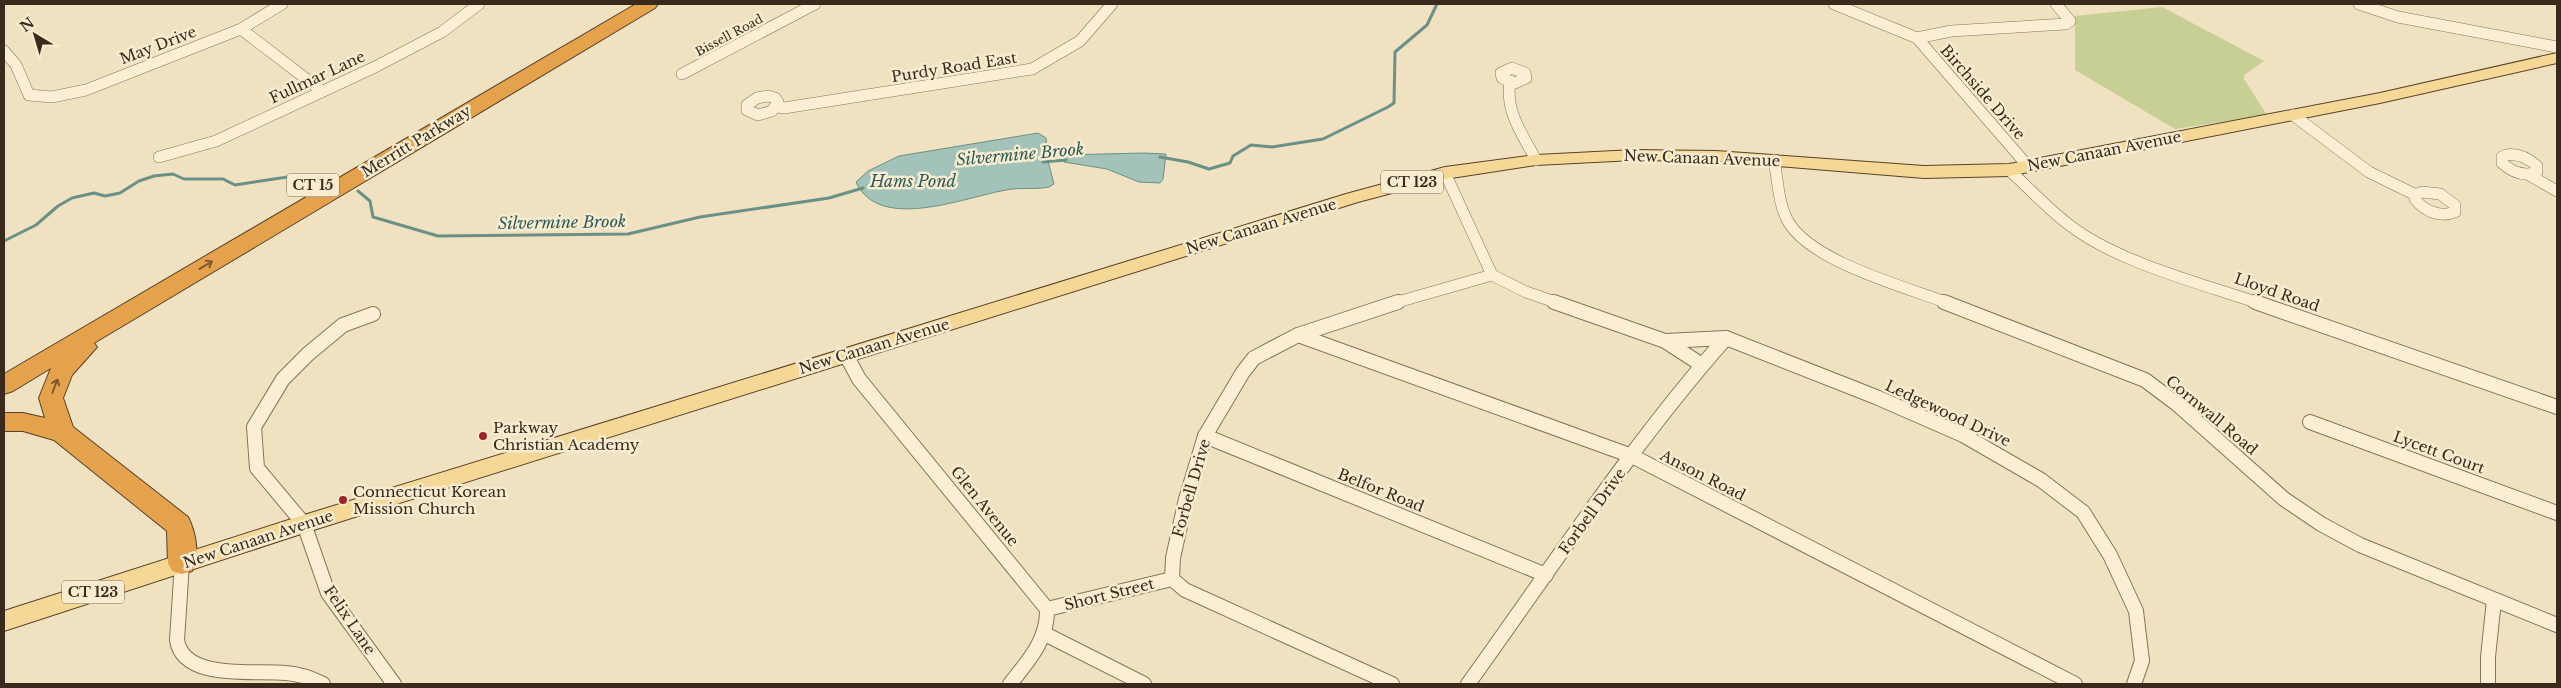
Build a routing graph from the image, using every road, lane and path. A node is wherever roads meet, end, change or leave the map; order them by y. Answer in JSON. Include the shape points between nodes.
{"nodes":[{"id":1,"x":282,"y":4,"type":"edge"},
{"id":2,"x":479,"y":4,"type":"edge"},
{"id":3,"x":624,"y":4,"type":"edge"},
{"id":4,"x":649,"y":4,"type":"edge"},
{"id":5,"x":814,"y":4,"type":"edge"},
{"id":6,"x":1112,"y":4,"type":"edge"},
{"id":7,"x":1834,"y":4,"type":"edge"},
{"id":8,"x":2056,"y":4,"type":"edge"},
{"id":9,"x":2359,"y":4,"type":"edge"},
{"id":10,"x":241,"y":29,"type":"junction"},
{"id":11,"x":1917,"y":38,"type":"junction"},
{"id":12,"x":2557,"y":47,"type":"edge"},
{"id":13,"x":4,"y":51,"type":"edge"},
{"id":14,"x":2557,"y":58,"type":"edge"},
{"id":15,"x":682,"y":74,"type":"dead end"},
{"id":16,"x":1510,"y":82,"type":"dead end"},
{"id":17,"x":322,"y":91,"type":"junction"},
{"id":18,"x":777,"y":107,"type":"dead end"},
{"id":19,"x":2293,"y":115,"type":"junction"},
{"id":20,"x":159,"y":157,"type":"dead end"},
{"id":21,"x":1536,"y":160,"type":"junction"},
{"id":22,"x":1774,"y":160,"type":"junction"},
{"id":23,"x":2027,"y":165,"type":"junction"},
{"id":24,"x":2009,"y":170,"type":"junction"},
{"id":25,"x":1445,"y":173,"type":"junction"},
{"id":26,"x":2529,"y":175,"type":"dead end"},
{"id":27,"x":2557,"y":191,"type":"edge"},
{"id":28,"x":2416,"y":195,"type":"dead end"},
{"id":29,"x":1492,"y":275,"type":"junction"},
{"id":30,"x":165,"y":290,"type":"junction"},
{"id":31,"x":374,"y":314,"type":"dead end"},
{"id":32,"x":1298,"y":335,"type":"junction"},
{"id":33,"x":1726,"y":338,"type":"junction"},
{"id":34,"x":1665,"y":341,"type":"junction"},
{"id":35,"x":846,"y":355,"type":"junction"},
{"id":36,"x":1702,"y":364,"type":"junction"},
{"id":37,"x":4,"y":367,"type":"edge"},
{"id":38,"x":4,"y":386,"type":"edge"},
{"id":39,"x":2557,"y":406,"type":"edge"},
{"id":40,"x":4,"y":422,"type":"edge"},
{"id":41,"x":2310,"y":422,"type":"dead end"},
{"id":42,"x":62,"y":432,"type":"junction"},
{"id":43,"x":1205,"y":436,"type":"junction"},
{"id":44,"x":1632,"y":456,"type":"junction"},
{"id":45,"x":2557,"y":513,"type":"edge"},
{"id":46,"x":304,"y":524,"type":"junction"},
{"id":47,"x":182,"y":563,"type":"junction"},
{"id":48,"x":1546,"y":575,"type":"junction"},
{"id":49,"x":1172,"y":579,"type":"junction"},
{"id":50,"x":2494,"y":600,"type":"junction"},
{"id":51,"x":1047,"y":609,"type":"junction"},
{"id":52,"x":4,"y":620,"type":"edge"},
{"id":53,"x":2557,"y":625,"type":"edge"},
{"id":54,"x":1045,"y":634,"type":"junction"},
{"id":55,"x":323,"y":684,"type":"edge"},
{"id":56,"x":394,"y":684,"type":"edge"},
{"id":57,"x":1010,"y":684,"type":"edge"},
{"id":58,"x":1144,"y":684,"type":"edge"},
{"id":59,"x":1392,"y":684,"type":"edge"},
{"id":60,"x":1468,"y":684,"type":"edge"},
{"id":61,"x":2075,"y":684,"type":"edge"},
{"id":62,"x":2134,"y":684,"type":"edge"},
{"id":63,"x":2488,"y":684,"type":"edge"}],
"edges":[{"from":1,"to":10,"type":"street","name":"May Drive"},
{"from":2,"to":17,"type":"street","name":"Fullmar Lane","via":[[442,32]]},
{"from":3,"to":37,"type":"highway","name":"Merritt Parkway","number":"CT 15"},
{"from":30,"to":4,"type":"highway","name":"Merritt Parkway","number":"CT 15","one_way":true},
{"from":5,"to":15,"type":"street","name":"Bissell Road"},
{"from":6,"to":18,"type":"street","name":"Purdy Road East","via":[[1080,41],[1032,69]]},
{"from":7,"to":11,"type":"street","name":"Birchside Drive"},
{"from":8,"to":11,"type":"street","name":"Birchside Drive","via":[[2070,21],[2066,24],[1951,31]]},
{"from":9,"to":12,"type":"street","via":[[2398,17]]},
{"from":10,"to":13,"type":"street","name":"May Drive","via":[[86,90],[52,98],[29,95],[22,77]]},
{"from":10,"to":17,"type":"street"},
{"from":11,"to":23,"type":"street","name":"Birchside Drive"},
{"from":14,"to":19,"type":"main road","name":"New Canaan Avenue","number":"CT 123"},
{"from":16,"to":21,"type":"street","via":[[1506,95],[1510,108]]},
{"from":17,"to":20,"type":"street","name":"Fullmar Lane","via":[[216,141]]},
{"from":19,"to":23,"type":"main road","name":"New Canaan Avenue","number":"CT 123"},
{"from":19,"to":28,"type":"street","via":[[2369,172]]},
{"from":21,"to":22,"type":"main road","name":"New Canaan Avenue","number":"CT 123","via":[[1668,154]]},
{"from":21,"to":25,"type":"main road","name":"New Canaan Avenue","number":"CT 123"},
{"from":22,"to":24,"type":"main road","name":"New Canaan Avenue","number":"CT 123","via":[[1924,172]]},
{"from":22,"to":50,"type":"street","name":"Cornwall Road","via":[[1782,210],[1789,226],[1805,242],[1837,261],[2145,380],[2177,404],[2284,499],[2321,524],[2360,545]]},
{"from":23,"to":24,"type":"main road","name":"New Canaan Avenue","number":"CT 123"},
{"from":24,"to":39,"type":"street","name":"Lloyd Road","via":[[2069,225],[2106,247],[2151,266]]},
{"from":25,"to":29,"type":"street"},
{"from":25,"to":35,"type":"main road","name":"New Canaan Avenue","number":"CT 123","via":[[1352,198]]},
{"from":26,"to":27,"type":"street"},
{"from":29,"to":32,"type":"street","name":"Forbell Drive"},
{"from":29,"to":34,"type":"street","via":[[1526,292]]},
{"from":30,"to":38,"type":"highway","name":"Merritt Parkway","number":"CT 15"},
{"from":42,"to":30,"type":"highway","one_way":true,"via":[[51,398],[62,370],[77,353]]},
{"from":31,"to":46,"type":"street","via":[[343,325],[308,354],[283,379],[254,427],[257,468]]},
{"from":32,"to":43,"type":"street","name":"Forbell Drive","via":[[1254,358]]},
{"from":32,"to":44,"type":"street","name":"Anson Road"},
{"from":33,"to":34,"type":"street"},
{"from":33,"to":36,"type":"street","name":"Forbell Drive"},
{"from":33,"to":62,"type":"street","name":"Ledgewood Drive","via":[[1963,435],[2041,480],[2083,512],[2110,555],[2136,611],[2142,661]]},
{"from":34,"to":36,"type":"street"},
{"from":35,"to":46,"type":"main road","name":"New Canaan Avenue","number":"CT 123"},
{"from":35,"to":51,"type":"street","name":"Glen Avenue","via":[[859,379]]},
{"from":36,"to":44,"type":"street","name":"Forbell Drive"},
{"from":40,"to":42,"type":"highway","via":[[23,422]]},
{"from":41,"to":45,"type":"street","name":"Lycett Court"},
{"from":42,"to":47,"type":"highway","via":[[179,525]]},
{"from":43,"to":48,"type":"street","name":"Belfor Road"},
{"from":43,"to":49,"type":"street","name":"Forbell Drive","via":[[1186,499],[1173,558]]},
{"from":44,"to":48,"type":"street","name":"Forbell Drive"},
{"from":44,"to":61,"type":"street","name":"Anson Road"},
{"from":46,"to":47,"type":"main road","name":"New Canaan Avenue","number":"CT 123"},
{"from":46,"to":56,"type":"street","name":"Felix Lane","via":[[328,593]]},
{"from":47,"to":52,"type":"main road","name":"New Canaan Avenue","number":"CT 123"},
{"from":47,"to":55,"type":"street","via":[[177,647],[185,661],[227,675],[289,672],[306,675]]},
{"from":48,"to":60,"type":"street","name":"Forbell Drive"},
{"from":49,"to":51,"type":"street","name":"Short Street"},
{"from":49,"to":59,"type":"street","via":[[1185,590]]},
{"from":50,"to":53,"type":"street","name":"Cornwall Road"},
{"from":50,"to":63,"type":"street"},
{"from":51,"to":54,"type":"street","via":[[1049,620]]},
{"from":54,"to":57,"type":"street"},
{"from":54,"to":58,"type":"street"}]}
